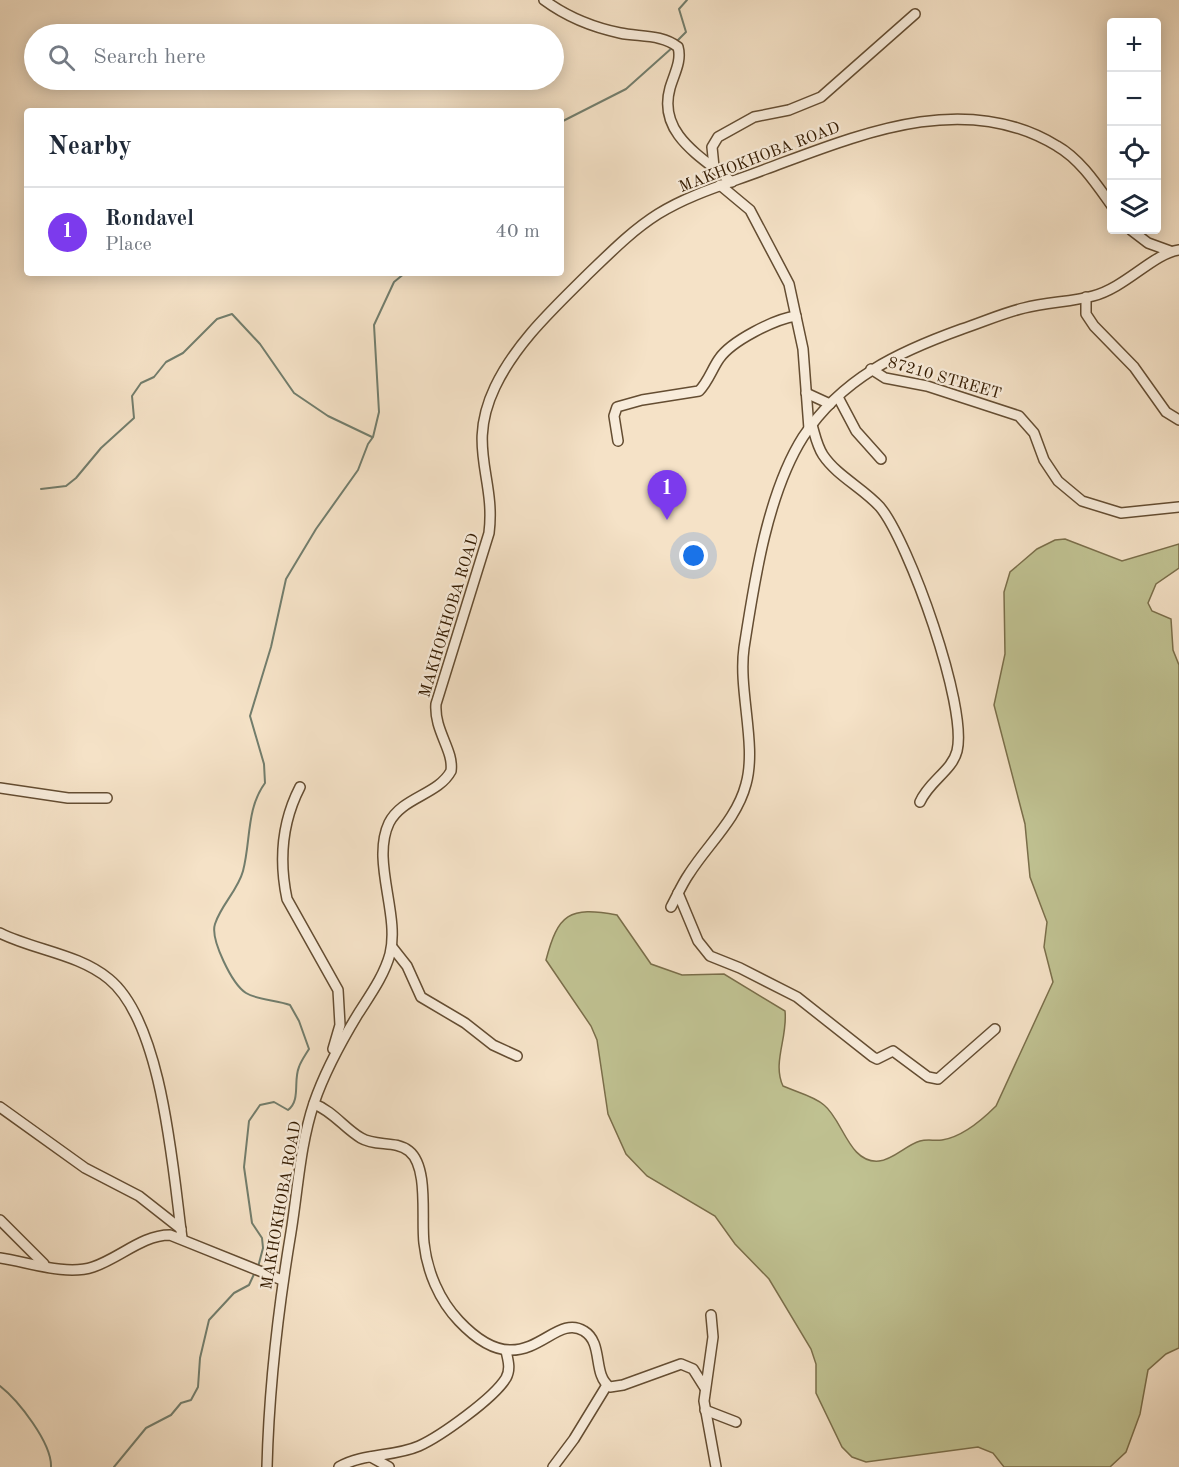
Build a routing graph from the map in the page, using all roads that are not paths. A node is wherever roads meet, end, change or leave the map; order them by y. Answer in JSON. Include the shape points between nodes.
{"nodes":[{"id":1,"x":544,"y":0,"type":"edge"},
{"id":2,"x":915,"y":14,"type":"dead end"},
{"id":3,"x":714,"y":167,"type":"junction"},
{"id":4,"x":732,"y":182,"type":"junction"},
{"id":5,"x":720,"y":185,"type":"junction"},
{"id":6,"x":1107,"y":200,"type":"edge"},
{"id":7,"x":1136,"y":234,"type":"edge"},
{"id":8,"x":1174,"y":250,"type":"edge"},
{"id":9,"x":1086,"y":297,"type":"junction"},
{"id":10,"x":796,"y":316,"type":"junction"},
{"id":11,"x":871,"y":369,"type":"junction"},
{"id":12,"x":806,"y":393,"type":"junction"},
{"id":13,"x":838,"y":397,"type":"junction"},
{"id":14,"x":830,"y":404,"type":"junction"},
{"id":15,"x":1179,"y":420,"type":"edge"},
{"id":16,"x":811,"y":427,"type":"junction"},
{"id":17,"x":618,"y":441,"type":"dead end"},
{"id":18,"x":881,"y":459,"type":"dead end"},
{"id":19,"x":1179,"y":507,"type":"edge"},
{"id":20,"x":300,"y":787,"type":"dead end"},
{"id":21,"x":0,"y":788,"type":"edge"},
{"id":22,"x":107,"y":798,"type":"dead end"},
{"id":23,"x":920,"y":802,"type":"dead end"},
{"id":24,"x":678,"y":893,"type":"junction"},
{"id":25,"x":671,"y":907,"type":"dead end"},
{"id":26,"x":0,"y":933,"type":"edge"},
{"id":27,"x":392,"y":947,"type":"junction"},
{"id":28,"x":995,"y":1029,"type":"dead end"},
{"id":29,"x":517,"y":1056,"type":"dead end"},
{"id":30,"x":333,"y":1058,"type":"junction"},
{"id":31,"x":314,"y":1104,"type":"junction"},
{"id":32,"x":0,"y":1107,"type":"edge"},
{"id":33,"x":0,"y":1220,"type":"edge"},
{"id":34,"x":182,"y":1234,"type":"junction"},
{"id":35,"x":0,"y":1258,"type":"edge"},
{"id":36,"x":45,"y":1265,"type":"junction"},
{"id":37,"x":282,"y":1280,"type":"junction"},
{"id":38,"x":711,"y":1315,"type":"dead end"},
{"id":39,"x":506,"y":1351,"type":"junction"},
{"id":40,"x":607,"y":1385,"type":"junction"},
{"id":41,"x":705,"y":1388,"type":"junction"},
{"id":42,"x":705,"y":1410,"type":"junction"},
{"id":43,"x":736,"y":1422,"type":"dead end"},
{"id":44,"x":371,"y":1457,"type":"junction"},
{"id":45,"x":267,"y":1467,"type":"edge"},
{"id":46,"x":339,"y":1467,"type":"edge"},
{"id":47,"x":389,"y":1467,"type":"edge"},
{"id":48,"x":553,"y":1467,"type":"edge"},
{"id":49,"x":716,"y":1467,"type":"edge"}],
"edges":[{"from":1,"to":3,"type":"street","via":[[587,25],[675,45],[679,58],[667,107],[670,123],[687,145]]},
{"from":2,"to":3,"type":"street","via":[[821,97],[789,110],[754,117],[718,137],[712,147]]},
{"from":3,"to":4,"type":"street"},
{"from":4,"to":5,"type":"street","name":"MAKHOKHOBA ROAD"},
{"from":4,"to":6,"type":"street","name":"MAKHOKHOBA ROAD","via":[[870,131],[927,121],[974,120],[1009,126],[1059,146],[1077,161]]},
{"from":5,"to":10,"type":"street","via":[[750,210],[789,284]]},
{"from":5,"to":27,"type":"street","name":"MAKHOKHOBA ROAD","via":[[678,202],[634,231],[548,313],[519,348],[495,387],[480,442],[490,507],[489,533],[436,704],[437,727],[451,759],[451,771],[442,782],[403,807],[389,824],[385,860]]},
{"from":7,"to":8,"type":"street","via":[[1148,243]]},
{"from":8,"to":9,"type":"street","via":[[1116,287]]},
{"from":9,"to":11,"type":"street","via":[[1018,310],[909,349]]},
{"from":9,"to":15,"type":"street","via":[[1086,314],[1094,326],[1134,367],[1166,412]]},
{"from":10,"to":12,"type":"street","via":[[806,369]]},
{"from":10,"to":17,"type":"street","via":[[780,319],[730,347],[699,391],[617,407],[614,416]]},
{"from":11,"to":13,"type":"street"},
{"from":11,"to":19,"type":"street","name":"87210 STREET","via":[[885,378],[927,386],[1019,416],[1034,433],[1044,460],[1058,481],[1082,501],[1121,513]]},
{"from":12,"to":14,"type":"street"},
{"from":12,"to":16,"type":"street"},
{"from":13,"to":14,"type":"street"},
{"from":13,"to":18,"type":"street","via":[[856,431]]},
{"from":14,"to":16,"type":"street"},
{"from":16,"to":23,"type":"street","via":[[824,457],[885,513],[934,625],[953,704],[958,745],[953,760],[930,783]]},
{"from":16,"to":24,"type":"street","via":[[799,445],[775,506],[752,602],[744,650],[746,786],[731,817]]},
{"from":20,"to":30,"type":"street","via":[[285,832],[284,884],[288,899],[338,990],[341,1016]]},
{"from":21,"to":22,"type":"street","via":[[68,798]]},
{"from":24,"to":25,"type":"street"},
{"from":24,"to":28,"type":"street","via":[[698,941],[710,956],[797,997],[873,1058],[893,1051],[928,1077],[938,1079]]},
{"from":26,"to":34,"type":"street","via":[[88,966],[109,978],[124,996],[147,1042],[160,1094]]},
{"from":27,"to":29,"type":"street","via":[[407,966],[421,997],[493,1045]]},
{"from":27,"to":30,"type":"street","name":"MAKHOKHOBA ROAD","via":[[377,983]]},
{"from":30,"to":31,"type":"street","name":"MAKHOKHOBA ROAD"},
{"from":31,"to":37,"type":"street","name":"MAKHOKHOBA ROAD","via":[[299,1169]]},
{"from":31,"to":39,"type":"street","via":[[326,1108],[367,1141],[397,1145],[412,1154],[421,1176],[427,1261],[441,1297],[467,1329],[489,1345]]},
{"from":32,"to":34,"type":"street","via":[[85,1167],[139,1196]]},
{"from":33,"to":36,"type":"street"},
{"from":34,"to":36,"type":"street","via":[[153,1236],[90,1268]]},
{"from":34,"to":37,"type":"street"},
{"from":35,"to":36,"type":"street"},
{"from":37,"to":45,"type":"street","name":"MAKHOKHOBA ROAD","via":[[271,1379]]},
{"from":38,"to":41,"type":"street","via":[[713,1337]]},
{"from":39,"to":40,"type":"street","via":[[525,1349],[568,1327],[583,1330],[597,1351]]},
{"from":39,"to":44,"type":"street","via":[[507,1377],[455,1424],[418,1447]]},
{"from":40,"to":41,"type":"street","via":[[623,1385],[681,1364],[693,1369]]},
{"from":40,"to":48,"type":"street"},
{"from":41,"to":42,"type":"street"},
{"from":42,"to":43,"type":"street"},
{"from":42,"to":49,"type":"street"},
{"from":44,"to":46,"type":"street"},
{"from":44,"to":47,"type":"street"}]}
